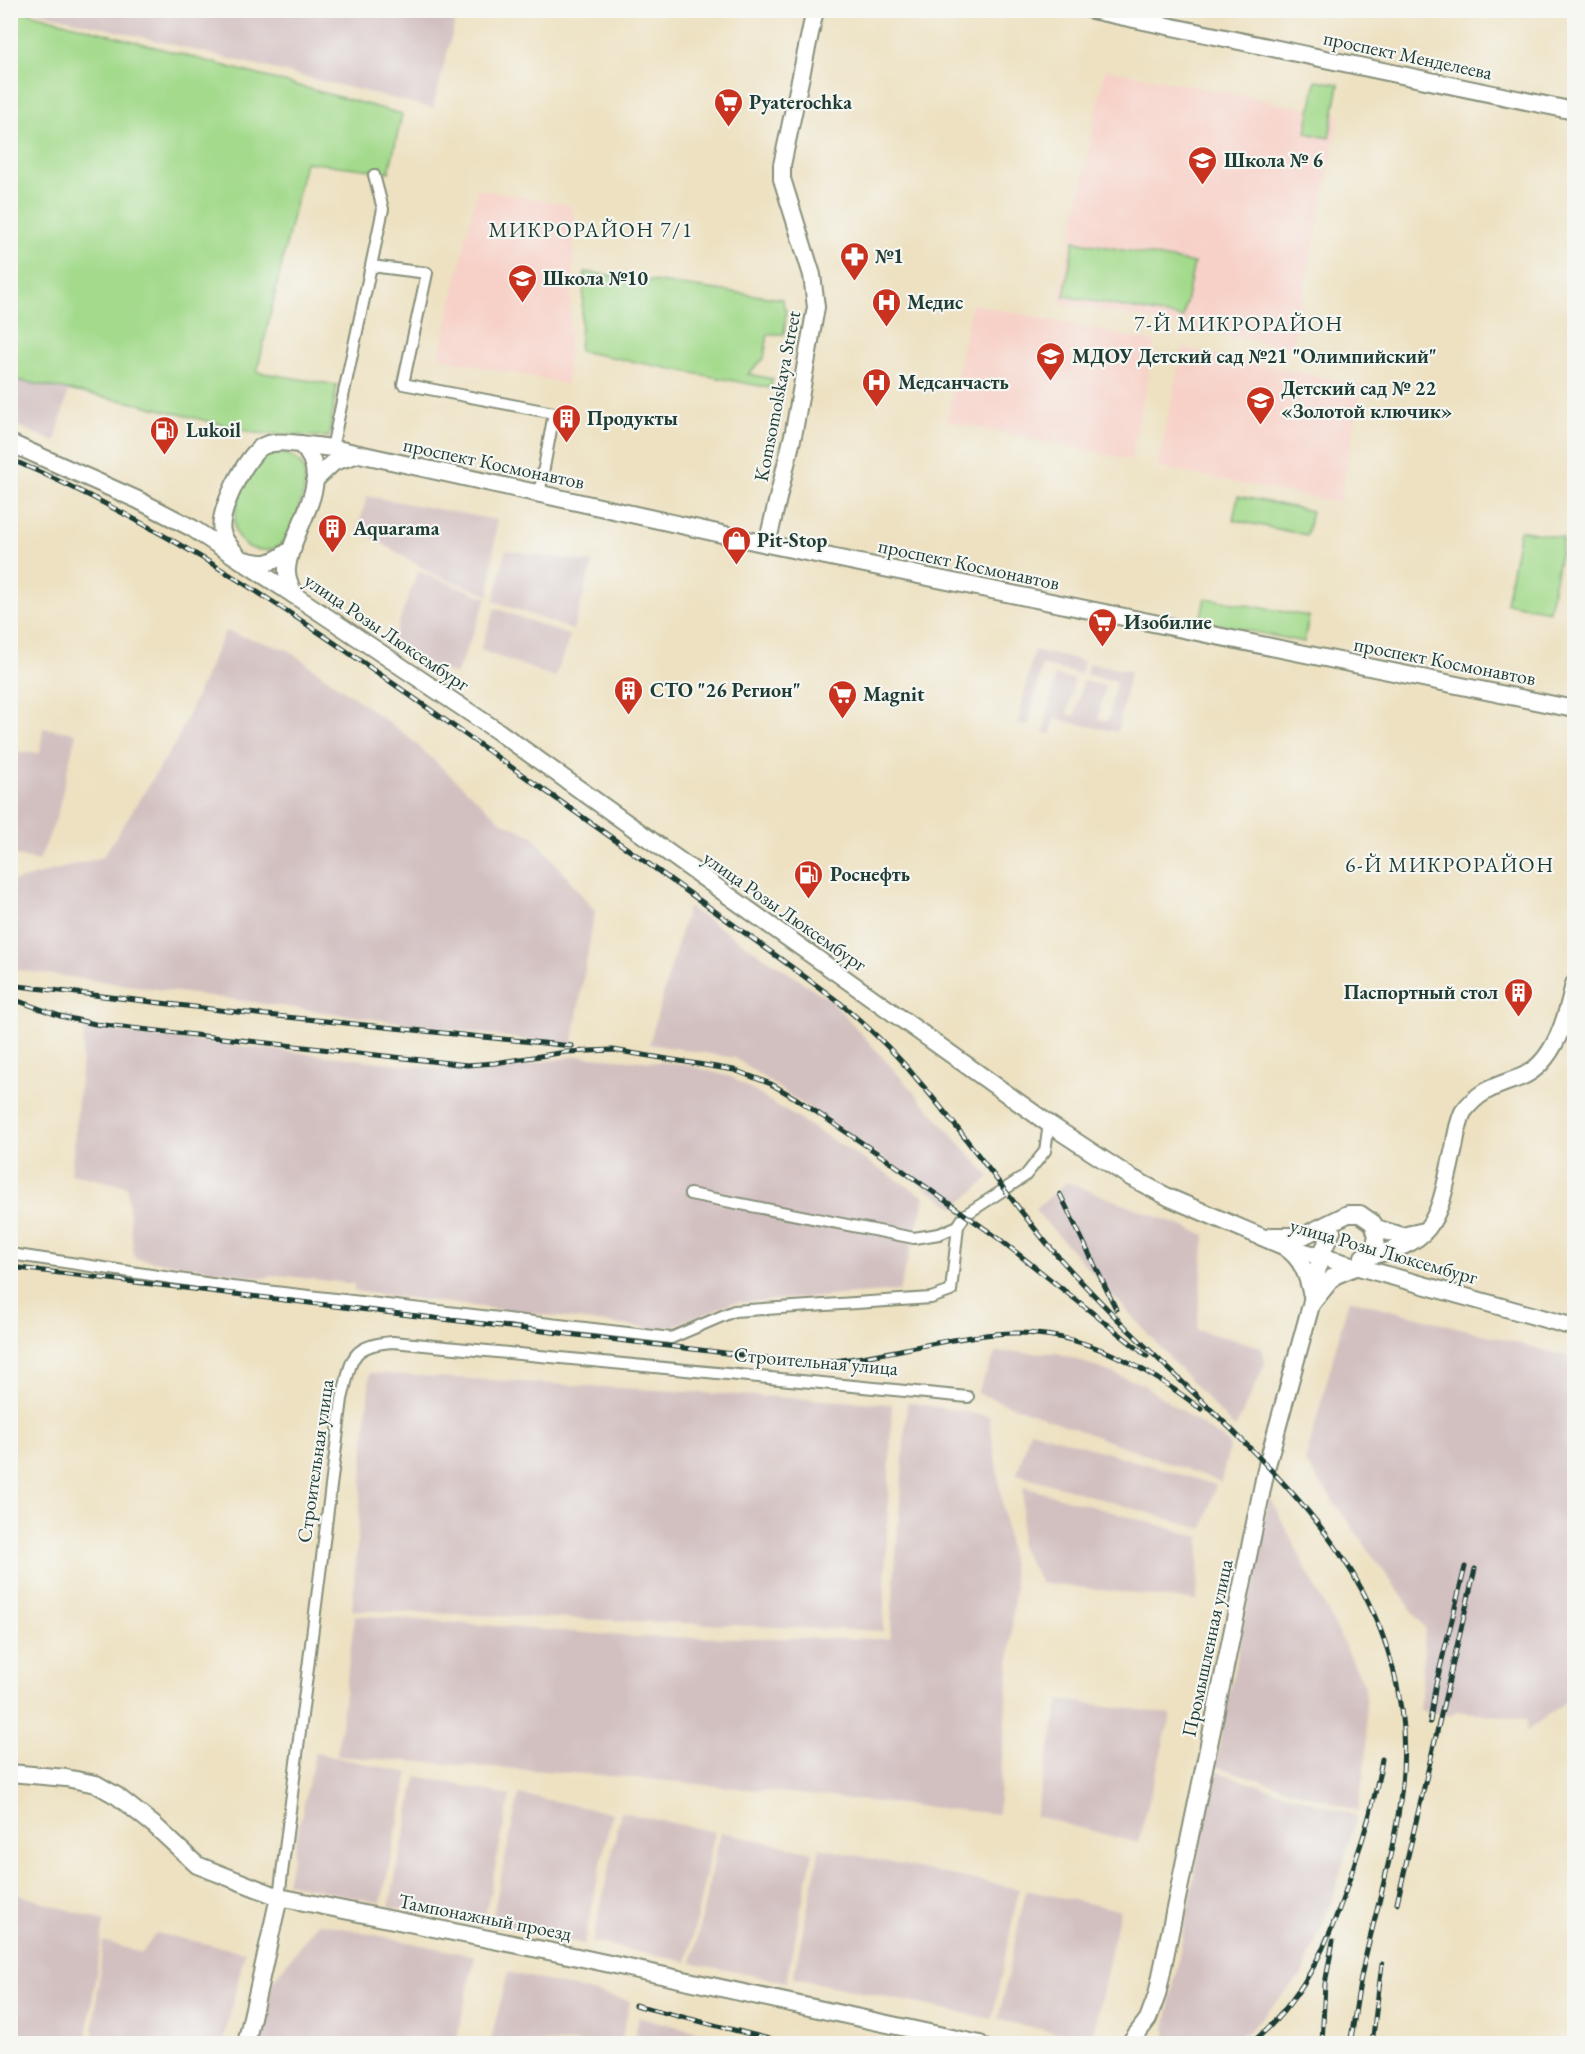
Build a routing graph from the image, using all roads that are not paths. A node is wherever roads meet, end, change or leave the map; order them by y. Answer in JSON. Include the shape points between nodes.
{"nodes":[{"id":1,"x":815,"y":10,"type":"edge"},
{"id":2,"x":1091,"y":10,"type":"edge"},
{"id":3,"x":1575,"y":111,"type":"edge"},
{"id":4,"x":374,"y":175,"type":"dead end"},
{"id":5,"x":371,"y":266,"type":"junction"},
{"id":6,"x":10,"y":442,"type":"edge"},
{"id":7,"x":300,"y":444,"type":"junction"},
{"id":8,"x":332,"y":448,"type":"junction"},
{"id":9,"x":356,"y":455,"type":"junction"},
{"id":10,"x":317,"y":478,"type":"junction"},
{"id":11,"x":539,"y":495,"type":"junction"},
{"id":12,"x":222,"y":513,"type":"junction"},
{"id":13,"x":192,"y":528,"type":"junction"},
{"id":14,"x":767,"y":544,"type":"junction"},
{"id":15,"x":293,"y":548,"type":"junction"},
{"id":16,"x":240,"y":559,"type":"junction"},
{"id":17,"x":294,"y":595,"type":"junction"},
{"id":18,"x":1575,"y":709,"type":"edge"},
{"id":19,"x":1575,"y":984,"type":"edge"},
{"id":20,"x":1049,"y":1124,"type":"junction"},
{"id":21,"x":690,"y":1194,"type":"dead end"},
{"id":22,"x":1336,"y":1225,"type":"junction"},
{"id":23,"x":958,"y":1226,"type":"junction"},
{"id":24,"x":1429,"y":1228,"type":"junction"},
{"id":25,"x":1376,"y":1230,"type":"junction"},
{"id":26,"x":1262,"y":1235,"type":"junction"},
{"id":27,"x":1283,"y":1246,"type":"junction"},
{"id":28,"x":1385,"y":1253,"type":"junction"},
{"id":29,"x":10,"y":1254,"type":"edge"},
{"id":30,"x":1320,"y":1257,"type":"junction"},
{"id":31,"x":1359,"y":1262,"type":"junction"},
{"id":32,"x":1423,"y":1284,"type":"junction"},
{"id":33,"x":1311,"y":1300,"type":"junction"},
{"id":34,"x":1575,"y":1327,"type":"edge"},
{"id":35,"x":968,"y":1397,"type":"dead end"},
{"id":36,"x":10,"y":1773,"type":"edge"},
{"id":37,"x":279,"y":1897,"type":"junction"},
{"id":38,"x":246,"y":2043,"type":"edge"},
{"id":39,"x":981,"y":2043,"type":"edge"},
{"id":40,"x":1129,"y":2043,"type":"edge"}],
"edges":[{"from":1,"to":14,"type":"main road","name":"Komsomolskaya Street","via":[[782,165],[782,179],[813,283],[814,327]]},
{"from":2,"to":3,"type":"main road","name":"проспект Менделеева"},
{"from":4,"to":5,"type":"street","via":[[383,209]]},
{"from":5,"to":8,"type":"street"},
{"from":5,"to":11,"type":"street","via":[[427,273],[403,384],[554,413]]},
{"from":6,"to":13,"type":"main road","name":"улица Розы Люксембург"},
{"from":7,"to":8,"type":"main road","name":"проспект Космонавтов"},
{"from":7,"to":10,"type":"main road","via":[[311,456]]},
{"from":7,"to":12,"type":"main road","via":[[275,442],[256,451]]},
{"from":8,"to":9,"type":"main road","name":"проспект Космонавтов"},
{"from":9,"to":10,"type":"main road","via":[[334,462]]},
{"from":9,"to":11,"type":"main road","name":"проспект Космонавтов"},
{"from":10,"to":15,"type":"main road"},
{"from":11,"to":14,"type":"main road","name":"проспект Космонавтов"},
{"from":12,"to":13,"type":"main road"},
{"from":12,"to":16,"type":"main road","via":[[222,532]]},
{"from":13,"to":16,"type":"main road","name":"улица Розы Люксембург"},
{"from":14,"to":18,"type":"main road","name":"проспект Космонавтов"},
{"from":15,"to":16,"type":"main road","via":[[268,564]]},
{"from":15,"to":17,"type":"main road","via":[[287,570]]},
{"from":16,"to":17,"type":"main road","name":"улица Розы Люксембург"},
{"from":17,"to":20,"type":"main road","name":"улица Розы Люксембург","via":[[499,732]]},
{"from":19,"to":24,"type":"main road","via":[[1564,1025],[1540,1065],[1522,1077],[1486,1088],[1463,1112],[1439,1210]]},
{"from":20,"to":23,"type":"street","via":[[1045,1151],[1024,1176],[965,1215]]},
{"from":20,"to":26,"type":"main road","name":"улица Розы Люксембург","via":[[1170,1198]]},
{"from":21,"to":23,"type":"street","via":[[914,1238]]},
{"from":22,"to":25,"type":"main road","via":[[1348,1215],[1360,1214],[1371,1220]]},
{"from":22,"to":26,"type":"main road","via":[[1303,1236]]},
{"from":22,"to":30,"type":"main road","name":"Промышленная улица"},
{"from":22,"to":31,"type":"main road","via":[[1333,1245],[1342,1255]]},
{"from":23,"to":29,"type":"street","via":[[951,1291],[931,1298],[734,1311],[671,1338],[232,1287]]},
{"from":24,"to":25,"type":"main road","via":[[1407,1236]]},
{"from":24,"to":28,"type":"main road","via":[[1413,1242]]},
{"from":25,"to":28,"type":"main road"},
{"from":25,"to":31,"type":"main road","via":[[1374,1248]]},
{"from":26,"to":27,"type":"main road","name":"улица Розы Люксембург"},
{"from":27,"to":30,"type":"main road","name":"улица Розы Люксембург"},
{"from":27,"to":33,"type":"main road","via":[[1303,1267]]},
{"from":28,"to":31,"type":"main road"},
{"from":28,"to":32,"type":"main road"},
{"from":30,"to":31,"type":"main road","name":"улица Розы Люксембург"},
{"from":30,"to":33,"type":"main road","name":"Промышленная улица"},
{"from":31,"to":32,"type":"main road","name":"улица Розы Люксембург"},
{"from":31,"to":33,"type":"main road","via":[[1334,1276]]},
{"from":32,"to":34,"type":"main road","name":"улица Розы Люксембург"},
{"from":33,"to":40,"type":"main road","name":"Промышленная улица","via":[[1267,1465],[1157,1995],[1148,2019]]},
{"from":35,"to":37,"type":"street","name":"Строительная улица","via":[[404,1343],[369,1343],[353,1357],[342,1399]]},
{"from":36,"to":37,"type":"main road","name":"Тампонажный проезд","via":[[96,1784],[154,1825],[197,1865]]},
{"from":37,"to":38,"type":"main road","name":"Строительная улица"},
{"from":37,"to":39,"type":"main road","name":"Тампонажный проезд"}]}
